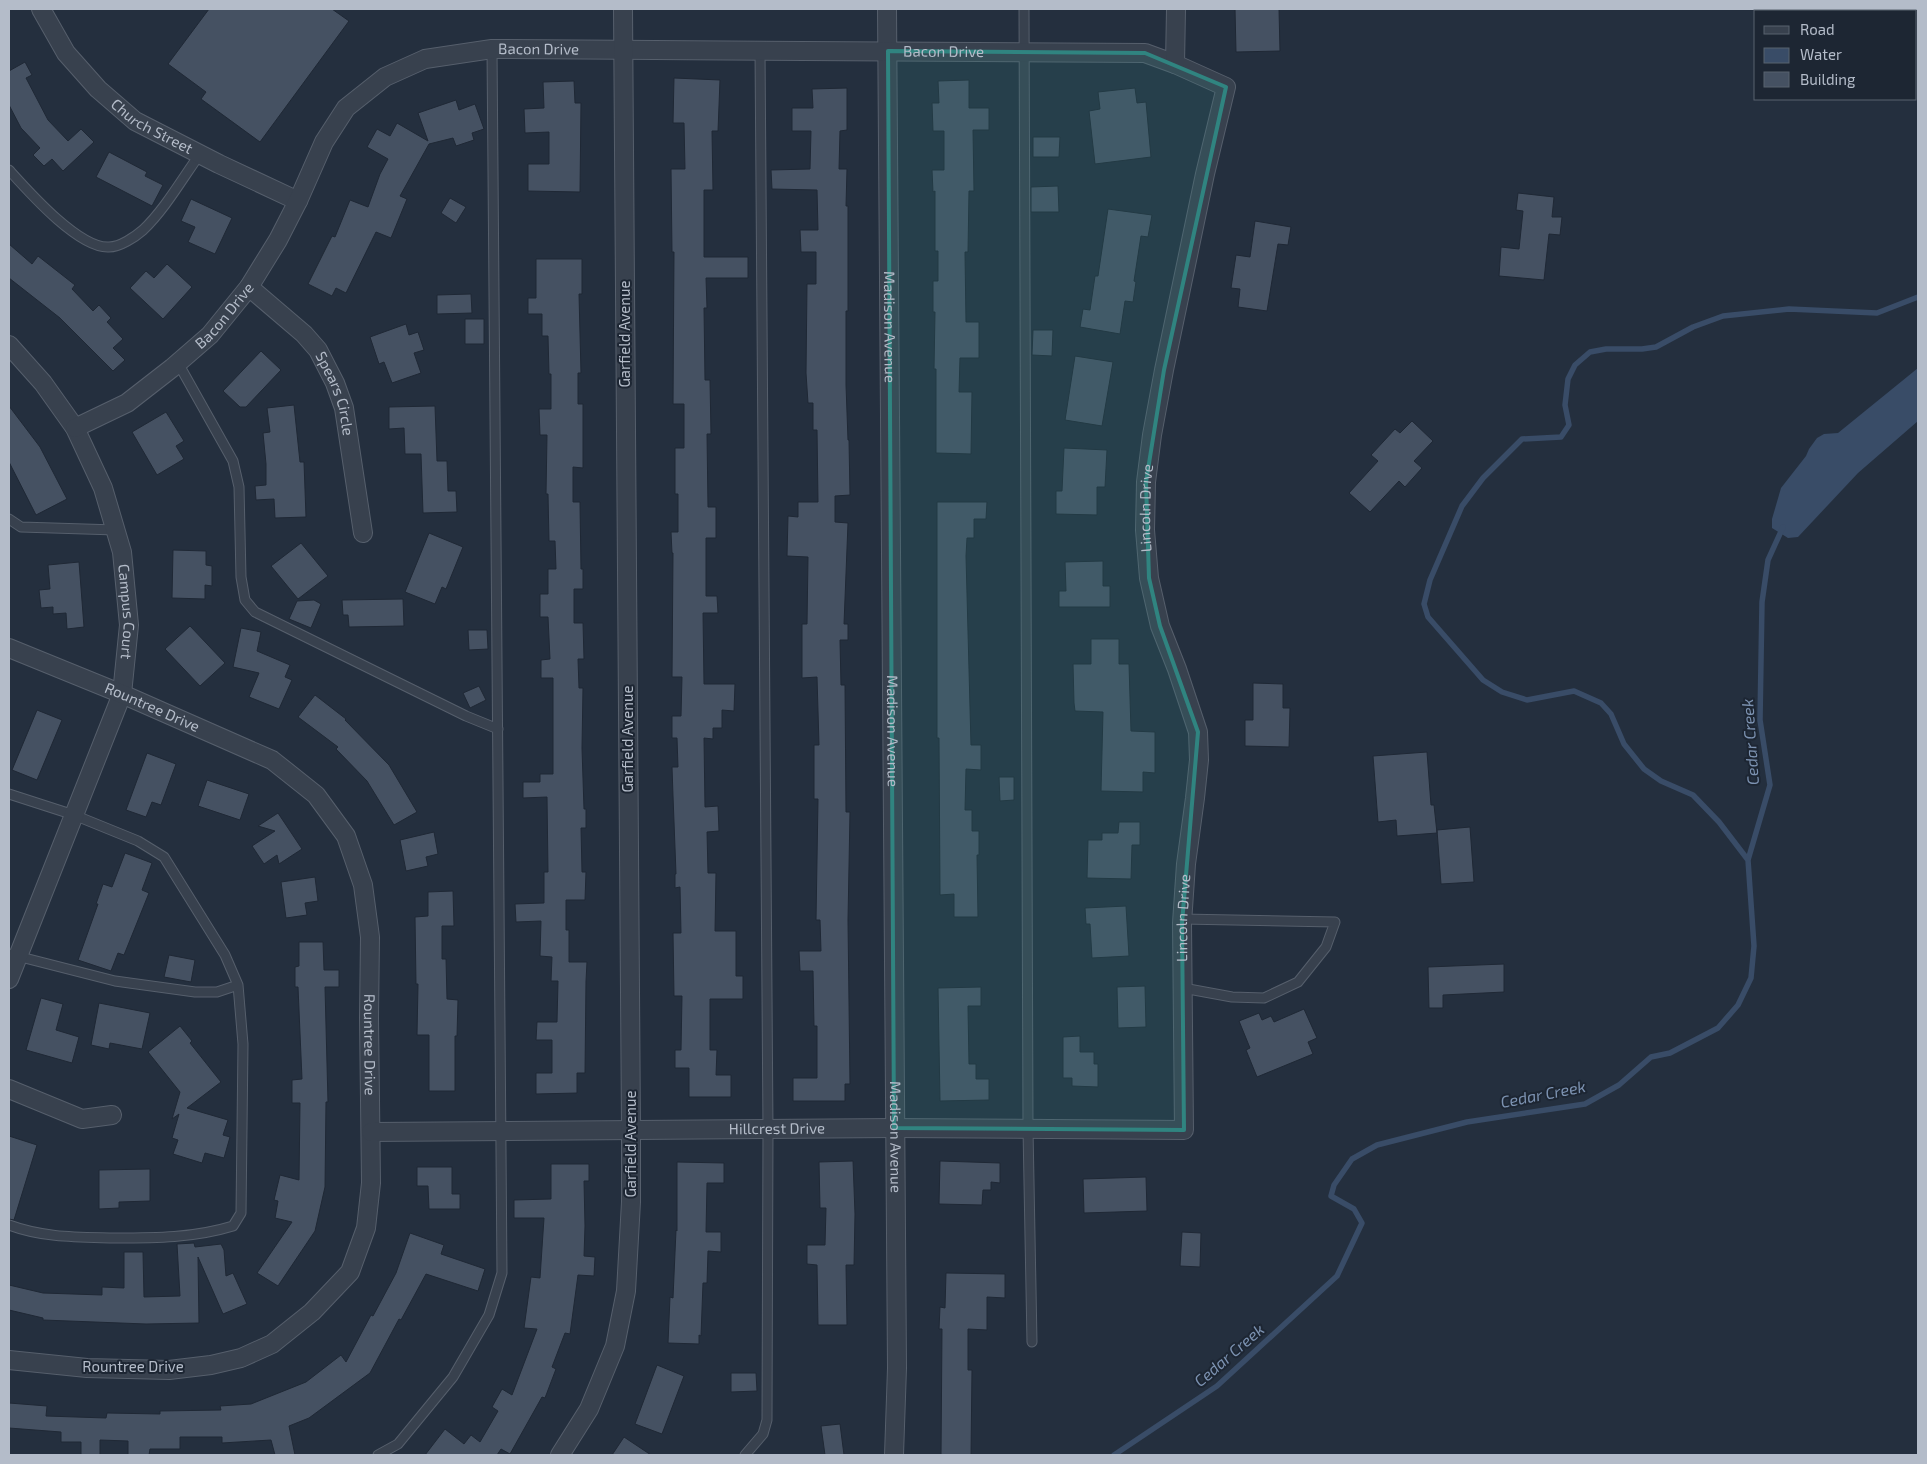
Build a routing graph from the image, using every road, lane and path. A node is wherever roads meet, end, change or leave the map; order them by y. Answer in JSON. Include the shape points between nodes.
{"nodes":[{"id":1,"x":41,"y":9,"type":"edge"},
{"id":2,"x":623,"y":9,"type":"edge"},
{"id":3,"x":888,"y":9,"type":"edge"},
{"id":4,"x":1024,"y":9,"type":"edge"},
{"id":5,"x":1176,"y":9,"type":"edge"},
{"id":6,"x":492,"y":48,"type":"junction"},
{"id":7,"x":623,"y":49,"type":"junction"},
{"id":8,"x":760,"y":50,"type":"junction"},
{"id":9,"x":888,"y":51,"type":"junction"},
{"id":10,"x":1025,"y":52,"type":"junction"},
{"id":11,"x":1175,"y":64,"type":"junction"},
{"id":12,"x":200,"y":154,"type":"junction"},
{"id":13,"x":9,"y":170,"type":"edge"},
{"id":14,"x":298,"y":201,"type":"junction"},
{"id":15,"x":249,"y":287,"type":"junction"},
{"id":16,"x":9,"y":345,"type":"edge"},
{"id":17,"x":178,"y":363,"type":"junction"},
{"id":18,"x":76,"y":428,"type":"junction"},
{"id":19,"x":9,"y":519,"type":"edge"},
{"id":20,"x":116,"y":530,"type":"junction"},
{"id":21,"x":363,"y":533,"type":"dead end"},
{"id":22,"x":9,"y":648,"type":"edge"},
{"id":23,"x":122,"y":694,"type":"junction"},
{"id":24,"x":498,"y":729,"type":"junction"},
{"id":25,"x":9,"y":794,"type":"edge"},
{"id":26,"x":74,"y":815,"type":"junction"},
{"id":27,"x":1182,"y":919,"type":"junction"},
{"id":28,"x":13,"y":956,"type":"edge"},
{"id":29,"x":9,"y":979,"type":"edge"},
{"id":30,"x":238,"y":985,"type":"junction"},
{"id":31,"x":1183,"y":988,"type":"junction"},
{"id":32,"x":9,"y":1089,"type":"edge"},
{"id":33,"x":112,"y":1115,"type":"dead end"},
{"id":34,"x":894,"y":1128,"type":"junction"},
{"id":35,"x":1028,"y":1129,"type":"junction"},
{"id":36,"x":768,"y":1130,"type":"junction"},
{"id":37,"x":1184,"y":1130,"type":"joint"},
{"id":38,"x":631,"y":1131,"type":"junction"},
{"id":39,"x":371,"y":1132,"type":"junction"},
{"id":40,"x":501,"y":1132,"type":"junction"},
{"id":41,"x":9,"y":1225,"type":"edge"},
{"id":42,"x":1032,"y":1342,"type":"dead end"},
{"id":43,"x":9,"y":1360,"type":"edge"},
{"id":44,"x":378,"y":1455,"type":"edge"},
{"id":45,"x":560,"y":1455,"type":"edge"},
{"id":46,"x":745,"y":1455,"type":"edge"},
{"id":47,"x":894,"y":1455,"type":"edge"}],
"edges":[{"from":1,"to":12,"type":"street","name":"Church Street","via":[[66,53],[98,89],[135,121]]},
{"from":2,"to":7,"type":"street","name":"Garfield Avenue"},
{"from":3,"to":9,"type":"street","name":"Madison Avenue"},
{"from":4,"to":10,"type":"lane"},
{"from":5,"to":11,"type":"street"},
{"from":6,"to":7,"type":"street","name":"Bacon Drive"},
{"from":6,"to":14,"type":"street","name":"Bacon Drive","via":[[426,59],[385,77],[346,108],[324,142]]},
{"from":6,"to":24,"type":"lane"},
{"from":7,"to":8,"type":"street","name":"Bacon Drive"},
{"from":7,"to":38,"type":"street","name":"Garfield Avenue"},
{"from":8,"to":9,"type":"street","name":"Bacon Drive"},
{"from":8,"to":36,"type":"lane"},
{"from":9,"to":10,"type":"street","name":"Bacon Drive"},
{"from":9,"to":34,"type":"street","name":"Madison Avenue"},
{"from":10,"to":11,"type":"street","name":"Bacon Drive","via":[[1145,53]]},
{"from":10,"to":35,"type":"lane"},
{"from":11,"to":27,"type":"street","name":"Lincoln Drive","via":[[1226,87],[1164,370],[1146,482],[1144,530],[1149,578],[1160,626],[1198,732],[1196,798]]},
{"from":12,"to":13,"type":"lane","via":[[142,231],[109,247],[85,241],[39,202]]},
{"from":12,"to":14,"type":"street","name":"Church Street"},
{"from":14,"to":15,"type":"street","name":"Bacon Drive"},
{"from":15,"to":17,"type":"street","name":"Bacon Drive","via":[[210,335]]},
{"from":15,"to":21,"type":"street","name":"Spears Circle","via":[[304,334],[318,350],[335,383],[344,408]]},
{"from":16,"to":18,"type":"street","name":"Campus Court","via":[[43,383]]},
{"from":17,"to":18,"type":"street","name":"Bacon Drive","via":[[127,403]]},
{"from":17,"to":24,"type":"lane","via":[[233,461],[239,487],[241,577],[245,600],[255,612]]},
{"from":18,"to":20,"type":"street","name":"Campus Court","via":[[103,488]]},
{"from":19,"to":20,"type":"lane","via":[[21,527]]},
{"from":20,"to":23,"type":"street","name":"Campus Court","via":[[122,552],[129,625]]},
{"from":22,"to":23,"type":"street","name":"Rountree Drive"},
{"from":23,"to":26,"type":"street","name":"Campus Court"},
{"from":23,"to":39,"type":"street","name":"Rountree Drive","via":[[272,760],[316,795],[346,836],[363,885],[370,937]]},
{"from":24,"to":40,"type":"lane"},
{"from":25,"to":26,"type":"lane"},
{"from":26,"to":28,"type":"street","name":"Campus Court"},
{"from":26,"to":30,"type":"lane","via":[[138,841],[164,857],[225,955]]},
{"from":27,"to":31,"type":"street","name":"Lincoln Drive"},
{"from":27,"to":31,"type":"lane","via":[[1335,922],[1326,947],[1298,982],[1264,998],[1232,997]]},
{"from":28,"to":29,"type":"street","name":"Campus Court"},
{"from":28,"to":30,"type":"lane","via":[[115,981],[195,992],[217,992]]},
{"from":30,"to":41,"type":"lane","via":[[243,1044],[241,1213],[233,1226],[214,1232],[159,1238],[63,1237],[27,1232]]},
{"from":31,"to":37,"type":"street","name":"Lincoln Drive"},
{"from":32,"to":33,"type":"street","via":[[82,1119]]},
{"from":34,"to":35,"type":"street","name":"Hillcrest Drive"},
{"from":34,"to":36,"type":"street","name":"Hillcrest Drive"},
{"from":34,"to":47,"type":"street","name":"Madison Avenue","via":[[897,1368]]},
{"from":35,"to":37,"type":"street","name":"Hillcrest Drive"},
{"from":35,"to":42,"type":"lane"},
{"from":36,"to":38,"type":"street","name":"Hillcrest Drive"},
{"from":36,"to":46,"type":"lane","via":[[766,1420],[763,1434]]},
{"from":38,"to":40,"type":"street","name":"Hillcrest Drive"},
{"from":38,"to":45,"type":"street","name":"Garfield Avenue","via":[[626,1291],[615,1346],[589,1409]]},
{"from":39,"to":40,"type":"street","name":"Hillcrest Drive"},
{"from":39,"to":43,"type":"street","name":"Rountree Drive","via":[[371,1183],[366,1228],[350,1272],[312,1312],[272,1344],[241,1358],[169,1370],[87,1368]]},
{"from":40,"to":44,"type":"lane","via":[[502,1273],[489,1315],[454,1377],[398,1444]]}]}
